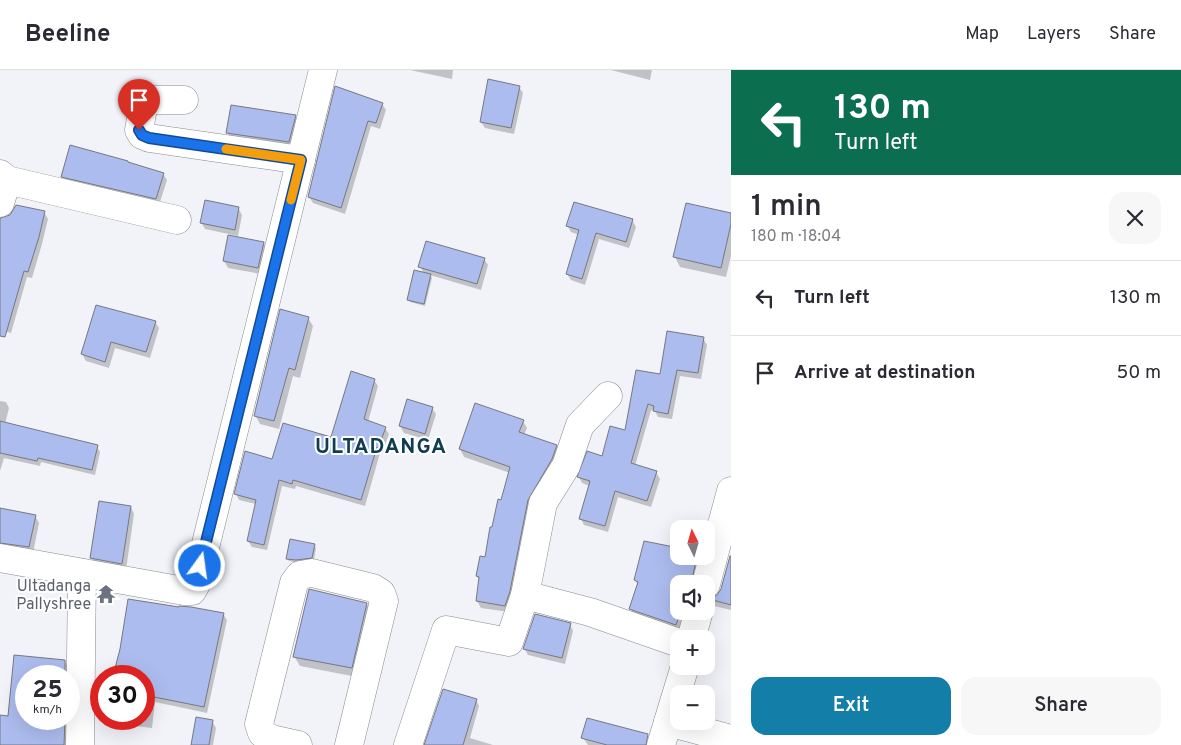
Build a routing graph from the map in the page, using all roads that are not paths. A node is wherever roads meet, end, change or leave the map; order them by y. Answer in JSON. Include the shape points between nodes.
{"nodes":[{"id":1,"x":317,"y":71,"type":"edge"},
{"id":2,"x":184,"y":100,"type":"dead end"},
{"id":3,"x":301,"y":160,"type":"junction"},
{"id":4,"x":2,"y":186,"type":"edge"},
{"id":5,"x":177,"y":220,"type":"dead end"},
{"id":6,"x":608,"y":396,"type":"dead end"},
{"id":7,"x":731,"y":492,"type":"edge"},
{"id":8,"x":0,"y":558,"type":"edge"},
{"id":9,"x":82,"y":573,"type":"junction"},
{"id":10,"x":708,"y":575,"type":"edge"},
{"id":11,"x":525,"y":595,"type":"junction"},
{"id":12,"x":670,"y":640,"type":"edge"},
{"id":13,"x":681,"y":675,"type":"edge"},
{"id":14,"x":665,"y":734,"type":"edge"},
{"id":15,"x":731,"y":739,"type":"edge"},
{"id":16,"x":80,"y":745,"type":"edge"},
{"id":17,"x":298,"y":745,"type":"edge"},
{"id":18,"x":349,"y":745,"type":"edge"},
{"id":19,"x":408,"y":745,"type":"edge"}],
"edges":[{"from":1,"to":3,"type":"street"},
{"from":2,"to":3,"type":"street","via":[[144,102],[139,130],[142,135]]},
{"from":3,"to":9,"type":"street","via":[[196,584],[192,591],[184,591]]},
{"from":4,"to":5,"type":"street"},
{"from":6,"to":11,"type":"street","via":[[580,425],[566,466],[544,502]]},
{"from":7,"to":10,"type":"street"},
{"from":8,"to":9,"type":"street"},
{"from":9,"to":16,"type":"street"},
{"from":11,"to":12,"type":"street","via":[[590,612]]},
{"from":11,"to":19,"type":"street","via":[[508,642],[446,630]]},
{"from":13,"to":14,"type":"street"},
{"from":14,"to":15,"type":"street"},
{"from":17,"to":18,"type":"street","via":[[271,740],[262,733],[259,724],[294,582],[300,575],[312,573],[373,588],[381,593],[384,601]]}]}
